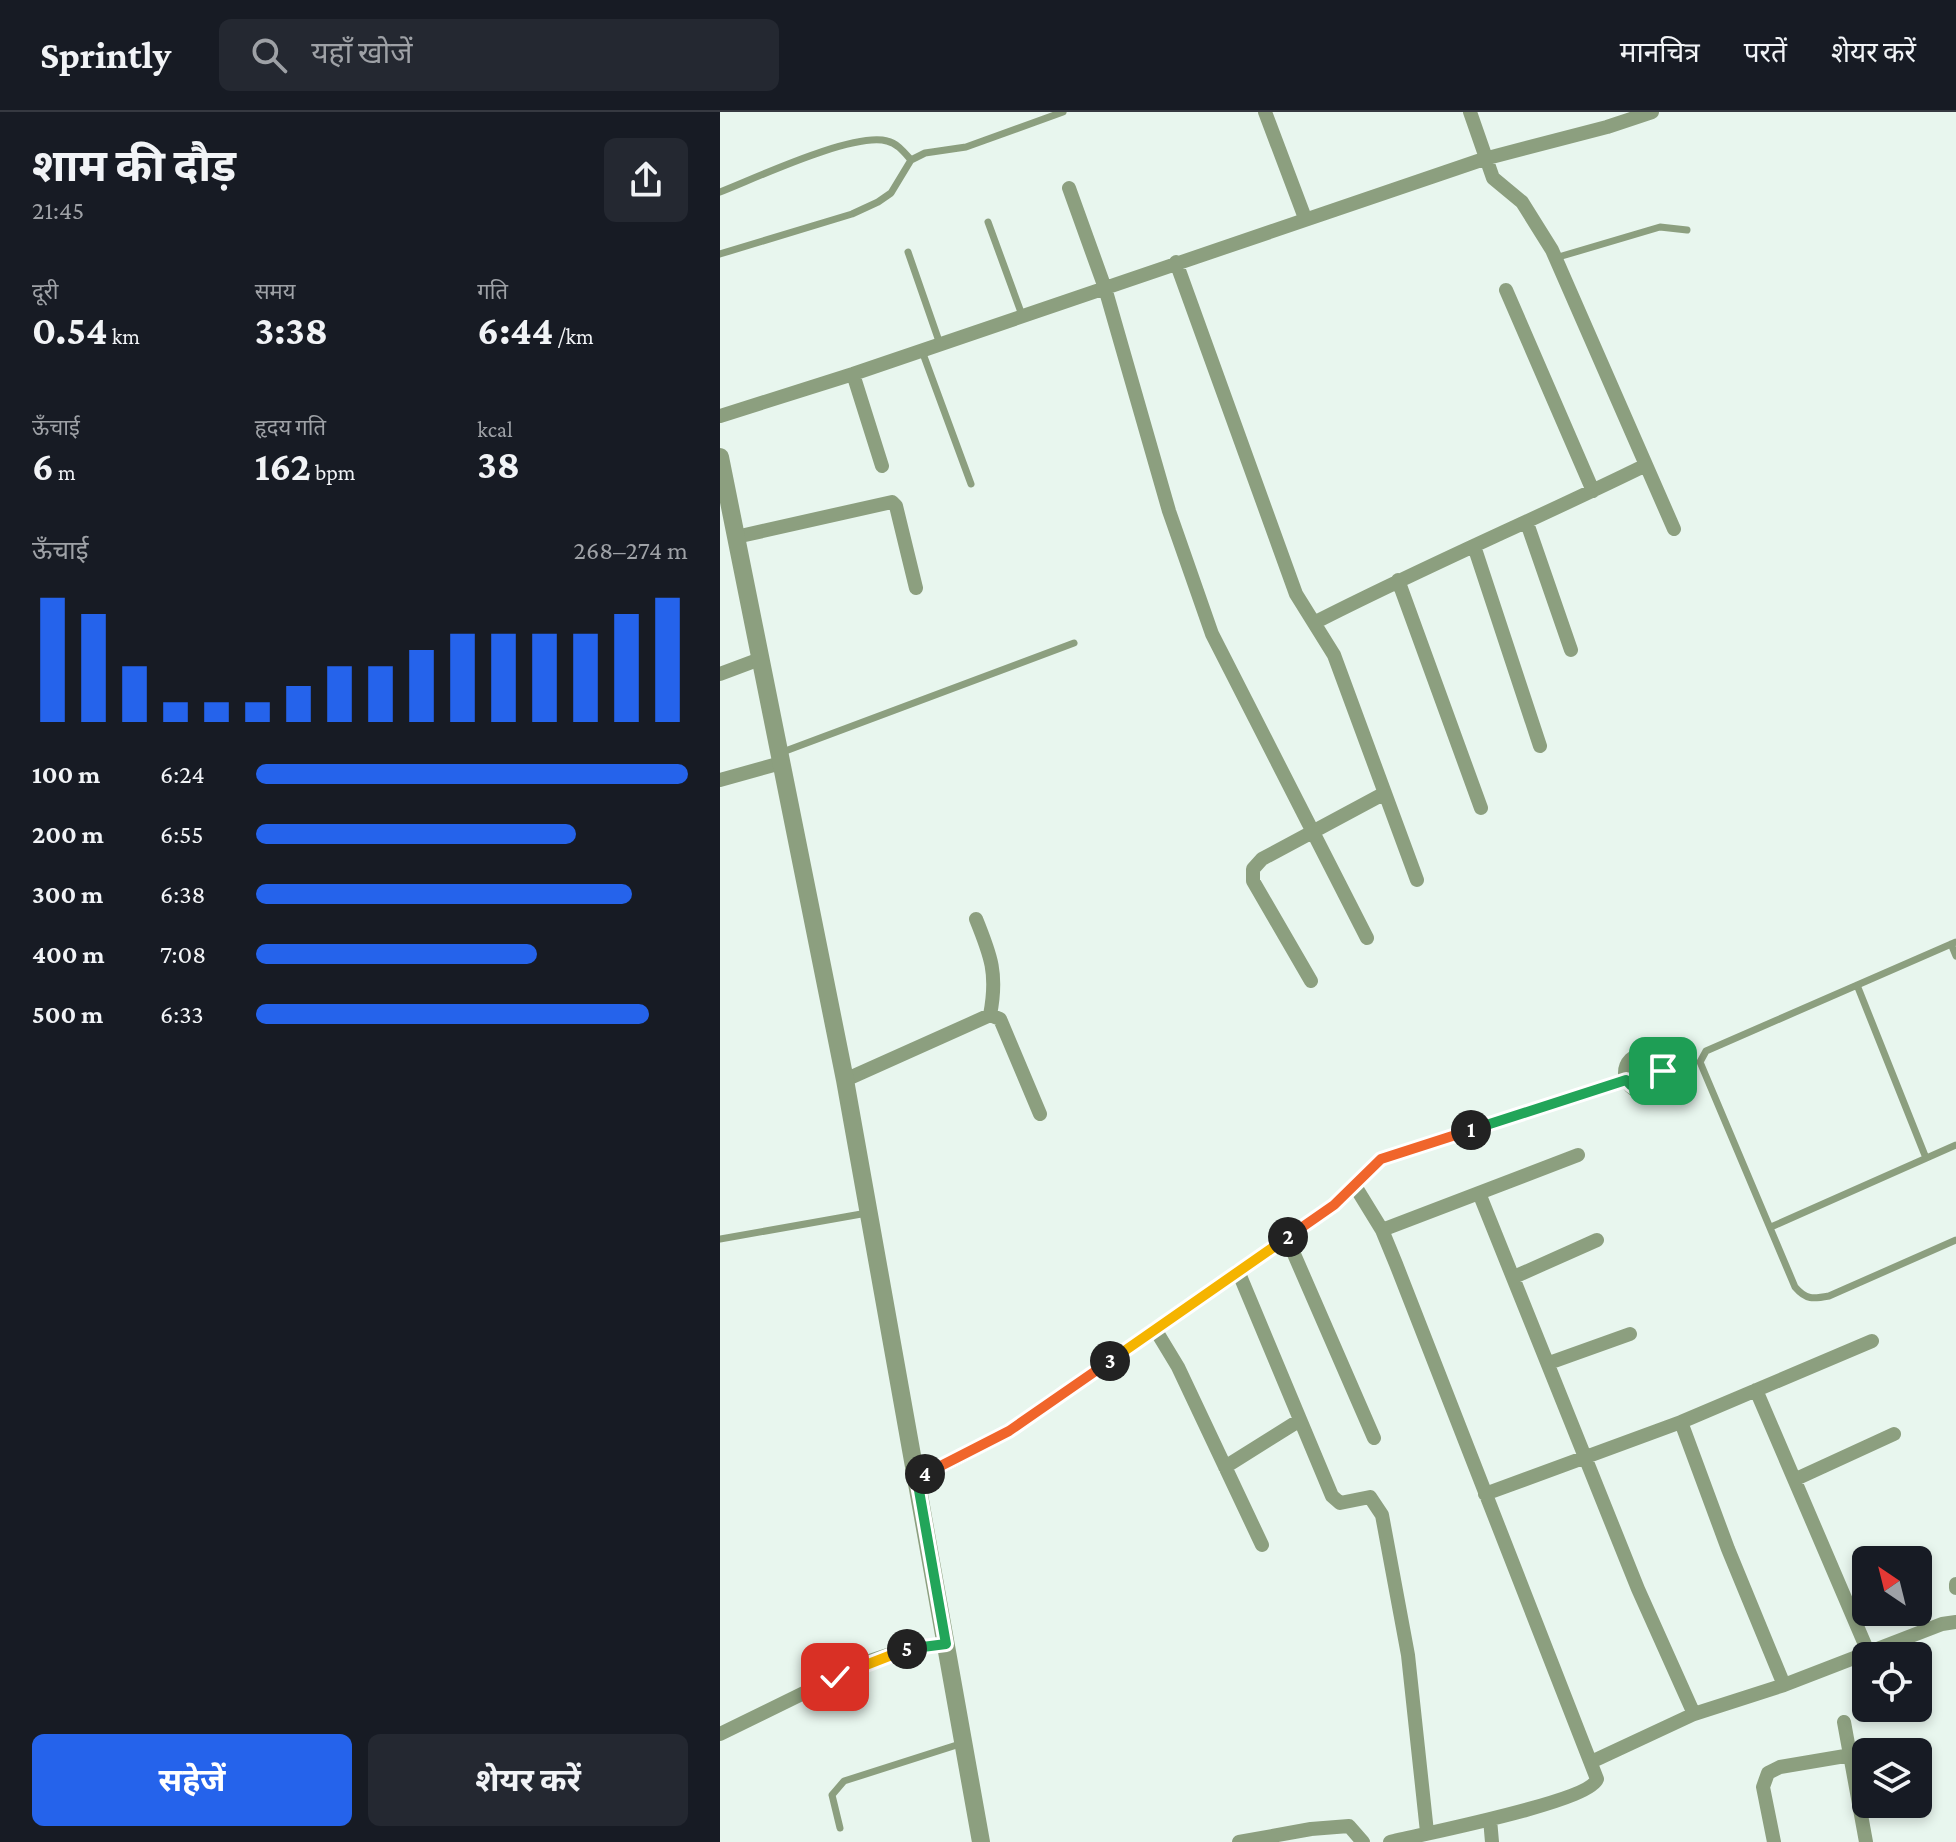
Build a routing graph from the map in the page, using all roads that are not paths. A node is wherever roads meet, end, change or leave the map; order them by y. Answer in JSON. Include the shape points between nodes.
{"nodes":[{"id":1,"x":1063,"y":112,"type":"edge"},
{"id":2,"x":1265,"y":112,"type":"edge"},
{"id":3,"x":1470,"y":112,"type":"edge"},
{"id":4,"x":1652,"y":112,"type":"edge"},
{"id":5,"x":1484,"y":159,"type":"junction"},
{"id":6,"x":911,"y":160,"type":"junction"},
{"id":7,"x":1069,"y":188,"type":"dead end"},
{"id":8,"x":720,"y":192,"type":"edge"},
{"id":9,"x":1305,"y":218,"type":"junction"},
{"id":10,"x":988,"y":222,"type":"dead end"},
{"id":11,"x":1687,"y":230,"type":"dead end"},
{"id":12,"x":908,"y":252,"type":"dead end"},
{"id":13,"x":720,"y":254,"type":"edge"},
{"id":14,"x":1555,"y":258,"type":"junction"},
{"id":15,"x":1176,"y":262,"type":"junction"},
{"id":16,"x":1105,"y":288,"type":"junction"},
{"id":17,"x":1506,"y":290,"type":"dead end"},
{"id":18,"x":1022,"y":315,"type":"junction"},
{"id":19,"x":941,"y":345,"type":"junction"},
{"id":20,"x":922,"y":351,"type":"junction"},
{"id":21,"x":853,"y":374,"type":"junction"},
{"id":22,"x":720,"y":416,"type":"edge"},
{"id":23,"x":720,"y":457,"type":"edge"},
{"id":24,"x":1646,"y":465,"type":"junction"},
{"id":25,"x":882,"y":466,"type":"dead end"},
{"id":26,"x":971,"y":484,"type":"dead end"},
{"id":27,"x":1593,"y":491,"type":"junction"},
{"id":28,"x":1527,"y":523,"type":"junction"},
{"id":29,"x":1674,"y":529,"type":"dead end"},
{"id":30,"x":736,"y":537,"type":"junction"},
{"id":31,"x":1474,"y":546,"type":"junction"},
{"id":32,"x":1398,"y":580,"type":"junction"},
{"id":33,"x":916,"y":588,"type":"dead end"},
{"id":34,"x":1314,"y":623,"type":"junction"},
{"id":35,"x":1074,"y":643,"type":"dead end"},
{"id":36,"x":1571,"y":650,"type":"dead end"},
{"id":37,"x":760,"y":659,"type":"junction"},
{"id":38,"x":720,"y":674,"type":"edge"},
{"id":39,"x":1540,"y":746,"type":"dead end"},
{"id":40,"x":780,"y":758,"type":"junction"},
{"id":41,"x":720,"y":780,"type":"edge"},
{"id":42,"x":1385,"y":793,"type":"junction"},
{"id":43,"x":1481,"y":808,"type":"dead end"},
{"id":44,"x":1311,"y":833,"type":"junction"},
{"id":45,"x":1417,"y":880,"type":"dead end"},
{"id":46,"x":976,"y":919,"type":"dead end"},
{"id":47,"x":1367,"y":938,"type":"dead end"},
{"id":48,"x":1954,"y":943,"type":"edge"},
{"id":49,"x":1956,"y":956,"type":"edge"},
{"id":50,"x":1311,"y":981,"type":"dead end"},
{"id":51,"x":1857,"y":985,"type":"junction"},
{"id":52,"x":990,"y":1015,"type":"junction"},
{"id":53,"x":845,"y":1080,"type":"junction"},
{"id":54,"x":1626,"y":1080,"type":"dead end"},
{"id":55,"x":1040,"y":1114,"type":"dead end"},
{"id":56,"x":1956,"y":1145,"type":"edge"},
{"id":57,"x":1578,"y":1155,"type":"dead end"},
{"id":58,"x":1926,"y":1158,"type":"junction"},
{"id":59,"x":1355,"y":1186,"type":"junction"},
{"id":60,"x":1479,"y":1193,"type":"junction"},
{"id":61,"x":867,"y":1213,"type":"junction"},
{"id":62,"x":1771,"y":1227,"type":"junction"},
{"id":63,"x":1382,"y":1230,"type":"junction"},
{"id":64,"x":1287,"y":1238,"type":"junction"},
{"id":65,"x":720,"y":1239,"type":"edge"},
{"id":66,"x":1597,"y":1240,"type":"dead end"},
{"id":67,"x":1956,"y":1240,"type":"edge"},
{"id":68,"x":1238,"y":1271,"type":"junction"},
{"id":69,"x":1514,"y":1277,"type":"junction"},
{"id":70,"x":1155,"y":1329,"type":"junction"},
{"id":71,"x":1630,"y":1334,"type":"dead end"},
{"id":72,"x":1872,"y":1341,"type":"dead end"},
{"id":73,"x":1549,"y":1363,"type":"junction"},
{"id":74,"x":1756,"y":1390,"type":"junction"},
{"id":75,"x":1300,"y":1420,"type":"junction"},
{"id":76,"x":1681,"y":1422,"type":"junction"},
{"id":77,"x":1894,"y":1434,"type":"dead end"},
{"id":78,"x":1374,"y":1438,"type":"dead end"},
{"id":79,"x":1587,"y":1457,"type":"junction"},
{"id":80,"x":1225,"y":1467,"type":"junction"},
{"id":81,"x":917,"y":1479,"type":"junction"},
{"id":82,"x":1796,"y":1479,"type":"junction"},
{"id":83,"x":1485,"y":1494,"type":"junction"},
{"id":84,"x":1262,"y":1545,"type":"dead end"},
{"id":85,"x":1956,"y":1622,"type":"edge"},
{"id":86,"x":1864,"y":1642,"type":"edge"},
{"id":87,"x":1898,"y":1642,"type":"edge"},
{"id":88,"x":946,"y":1644,"type":"junction"},
{"id":89,"x":1852,"y":1660,"type":"edge"},
{"id":90,"x":1784,"y":1685,"type":"junction"},
{"id":91,"x":1694,"y":1714,"type":"junction"},
{"id":92,"x":1844,"y":1722,"type":"dead end"},
{"id":93,"x":720,"y":1734,"type":"edge"},
{"id":94,"x":964,"y":1743,"type":"junction"},
{"id":95,"x":1851,"y":1755,"type":"junction"},
{"id":96,"x":1591,"y":1762,"type":"junction"},
{"id":97,"x":1490,"y":1819,"type":"junction"},
{"id":98,"x":840,"y":1828,"type":"dead end"},
{"id":99,"x":1427,"y":1832,"type":"junction"},
{"id":100,"x":1395,"y":1841,"type":"edge"},
{"id":101,"x":981,"y":1842,"type":"edge"},
{"id":102,"x":1239,"y":1842,"type":"edge"},
{"id":103,"x":1363,"y":1842,"type":"edge"},
{"id":104,"x":1492,"y":1842,"type":"edge"},
{"id":105,"x":1774,"y":1842,"type":"edge"},
{"id":106,"x":1866,"y":1842,"type":"edge"}],
"edges":[{"from":1,"to":6,"type":"lane","via":[[966,147]]},
{"from":2,"to":9,"type":"street"},
{"from":3,"to":5,"type":"street"},
{"from":4,"to":5,"type":"street"},
{"from":5,"to":9,"type":"street"},
{"from":5,"to":14,"type":"street","via":[[1498,184],[1522,202]]},
{"from":6,"to":8,"type":"lane","via":[[886,140],[857,142]]},
{"from":6,"to":13,"type":"lane","via":[[891,193],[878,202]]},
{"from":7,"to":16,"type":"street"},
{"from":9,"to":15,"type":"street"},
{"from":10,"to":18,"type":"lane"},
{"from":11,"to":14,"type":"lane","via":[[1660,227]]},
{"from":12,"to":19,"type":"lane"},
{"from":14,"to":24,"type":"street"},
{"from":15,"to":16,"type":"street"},
{"from":15,"to":34,"type":"street","via":[[1296,594]]},
{"from":16,"to":18,"type":"street"},
{"from":16,"to":44,"type":"street","via":[[1151,455],[1199,600]]},
{"from":17,"to":27,"type":"street"},
{"from":18,"to":19,"type":"street"},
{"from":19,"to":20,"type":"street"},
{"from":20,"to":21,"type":"street"},
{"from":20,"to":26,"type":"lane"},
{"from":21,"to":22,"type":"street"},
{"from":21,"to":25,"type":"street"},
{"from":23,"to":30,"type":"street"},
{"from":24,"to":27,"type":"street"},
{"from":24,"to":29,"type":"street"},
{"from":27,"to":28,"type":"street"},
{"from":28,"to":31,"type":"street"},
{"from":28,"to":36,"type":"street"},
{"from":30,"to":33,"type":"street","via":[[892,502]]},
{"from":30,"to":37,"type":"street"},
{"from":31,"to":32,"type":"street"},
{"from":31,"to":39,"type":"street"},
{"from":32,"to":34,"type":"street"},
{"from":32,"to":43,"type":"street"},
{"from":34,"to":42,"type":"street","via":[[1334,655]]},
{"from":35,"to":40,"type":"lane"},
{"from":37,"to":38,"type":"street"},
{"from":37,"to":40,"type":"street"},
{"from":40,"to":41,"type":"street"},
{"from":40,"to":53,"type":"street"},
{"from":42,"to":44,"type":"street"},
{"from":42,"to":45,"type":"street"},
{"from":44,"to":47,"type":"street"},
{"from":44,"to":50,"type":"street","via":[[1253,869],[1253,881]]},
{"from":46,"to":52,"type":"street","via":[[994,970]]},
{"from":48,"to":49,"type":"lane"},
{"from":48,"to":51,"type":"lane"},
{"from":51,"to":58,"type":"lane"},
{"from":51,"to":62,"type":"lane","via":[[1701,1056]]},
{"from":52,"to":53,"type":"street"},
{"from":52,"to":55,"type":"street","via":[[1000,1019]]},
{"from":53,"to":61,"type":"street"},
{"from":54,"to":59,"type":"street","via":[[1381,1159]]},
{"from":56,"to":58,"type":"lane"},
{"from":57,"to":60,"type":"street"},
{"from":58,"to":62,"type":"lane"},
{"from":59,"to":63,"type":"street"},
{"from":59,"to":64,"type":"street"},
{"from":60,"to":63,"type":"street"},
{"from":60,"to":69,"type":"street"},
{"from":61,"to":65,"type":"lane"},
{"from":61,"to":81,"type":"street"},
{"from":62,"to":67,"type":"lane","via":[[1795,1287],[1813,1299]]},
{"from":63,"to":83,"type":"street"},
{"from":64,"to":68,"type":"street"},
{"from":64,"to":78,"type":"street"},
{"from":66,"to":69,"type":"street"},
{"from":68,"to":70,"type":"street"},
{"from":68,"to":75,"type":"street"},
{"from":69,"to":73,"type":"street"},
{"from":70,"to":80,"type":"street"},
{"from":70,"to":81,"type":"street","via":[[1009,1431]]},
{"from":71,"to":73,"type":"street"},
{"from":72,"to":74,"type":"street"},
{"from":73,"to":79,"type":"street"},
{"from":74,"to":76,"type":"street"},
{"from":74,"to":82,"type":"street"},
{"from":75,"to":80,"type":"street"},
{"from":75,"to":99,"type":"street","via":[[1336,1501],[1370,1497],[1382,1515],[1408,1655]]},
{"from":76,"to":79,"type":"street"},
{"from":76,"to":90,"type":"street"},
{"from":77,"to":82,"type":"street"},
{"from":79,"to":83,"type":"street"},
{"from":79,"to":91,"type":"street"},
{"from":80,"to":84,"type":"street"},
{"from":81,"to":88,"type":"street"},
{"from":82,"to":86,"type":"street"},
{"from":83,"to":96,"type":"street"},
{"from":85,"to":87,"type":"street"},
{"from":88,"to":93,"type":"street","via":[[909,1648],[867,1662]]},
{"from":88,"to":94,"type":"street"},
{"from":89,"to":90,"type":"street"},
{"from":90,"to":91,"type":"street"},
{"from":91,"to":96,"type":"street"},
{"from":92,"to":95,"type":"street"},
{"from":94,"to":98,"type":"lane","via":[[844,1781],[832,1795]]},
{"from":94,"to":101,"type":"street"},
{"from":95,"to":105,"type":"street","via":[[1768,1773],[1763,1787]]},
{"from":95,"to":106,"type":"street"},
{"from":96,"to":97,"type":"street","via":[[1597,1779],[1588,1790]]},
{"from":97,"to":99,"type":"street"},
{"from":97,"to":104,"type":"street"},
{"from":99,"to":100,"type":"street"},
{"from":102,"to":103,"type":"street","via":[[1349,1826]]}]}
